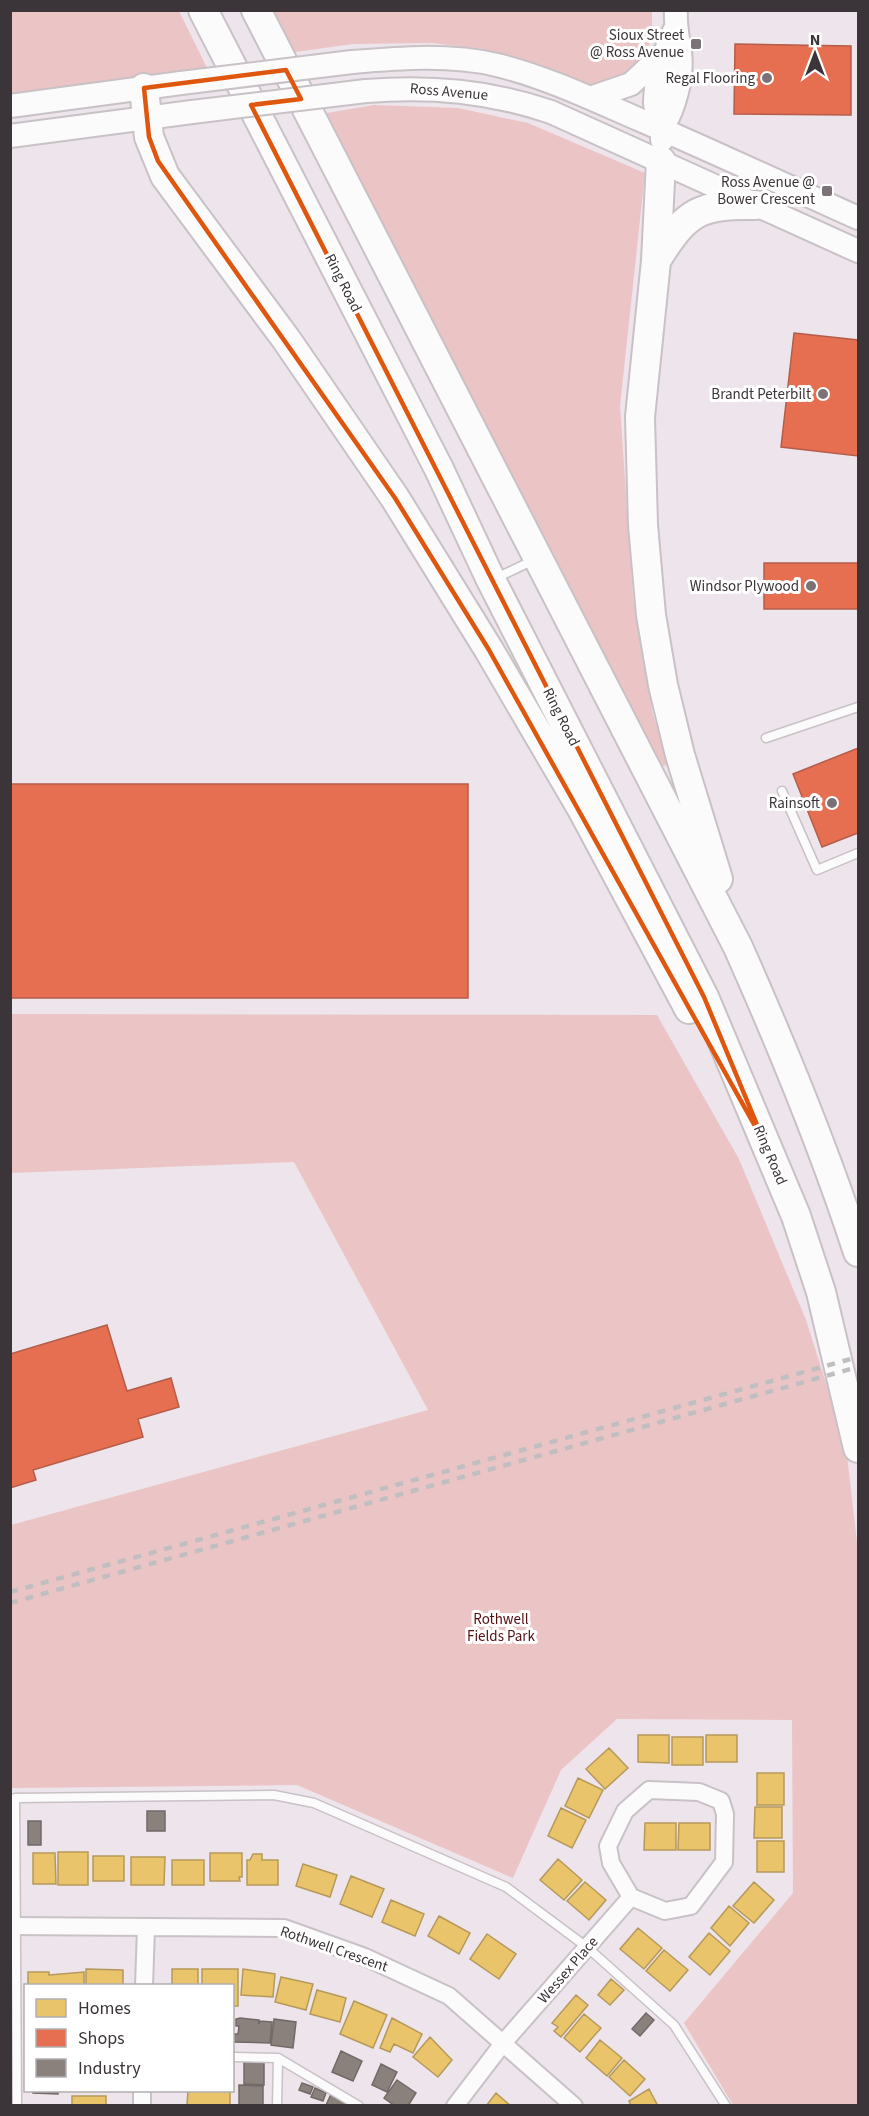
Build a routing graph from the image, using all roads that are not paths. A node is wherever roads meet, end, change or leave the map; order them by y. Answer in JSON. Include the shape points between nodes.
{"nodes":[{"id":1,"x":203,"y":10,"type":"edge"},
{"id":2,"x":256,"y":10,"type":"edge"},
{"id":3,"x":675,"y":21,"type":"edge"},
{"id":4,"x":663,"y":54,"type":"junction"},
{"id":5,"x":144,"y":88,"type":"junction"},
{"id":6,"x":590,"y":98,"type":"junction"},
{"id":7,"x":10,"y":106,"type":"edge"},
{"id":8,"x":147,"y":118,"type":"junction"},
{"id":9,"x":662,"y":129,"type":"junction"},
{"id":10,"x":10,"y":136,"type":"edge"},
{"id":11,"x":661,"y":161,"type":"junction"},
{"id":12,"x":756,"y":205,"type":"junction"},
{"id":13,"x":858,"y":218,"type":"edge"},
{"id":14,"x":858,"y":251,"type":"edge"},
{"id":15,"x":656,"y":261,"type":"junction"},
{"id":16,"x":537,"y":558,"type":"junction"},
{"id":17,"x":491,"y":580,"type":"junction"},
{"id":18,"x":858,"y":707,"type":"edge"},
{"id":19,"x":766,"y":738,"type":"dead end"},
{"id":20,"x":782,"y":791,"type":"dead end"},
{"id":21,"x":858,"y":853,"type":"edge"},
{"id":22,"x":738,"y":947,"type":"junction"},
{"id":23,"x":765,"y":1144,"type":"junction"},
{"id":24,"x":858,"y":1252,"type":"edge"},
{"id":25,"x":858,"y":1448,"type":"edge"},
{"id":26,"x":13,"y":1798,"type":"edge"},
{"id":27,"x":631,"y":1897,"type":"junction"},
{"id":28,"x":13,"y":1926,"type":"edge"},
{"id":29,"x":146,"y":1927,"type":"junction"},
{"id":30,"x":588,"y":1948,"type":"junction"},
{"id":31,"x":144,"y":1984,"type":"edge"},
{"id":32,"x":504,"y":2042,"type":"junction"},
{"id":33,"x":21,"y":2056,"type":"edge"},
{"id":34,"x":234,"y":2057,"type":"edge"},
{"id":35,"x":278,"y":2058,"type":"junction"},
{"id":36,"x":17,"y":2106,"type":"edge"},
{"id":37,"x":277,"y":2106,"type":"edge"},
{"id":38,"x":359,"y":2106,"type":"edge"},
{"id":39,"x":455,"y":2106,"type":"edge"},
{"id":40,"x":574,"y":2106,"type":"edge"},
{"id":41,"x":726,"y":2106,"type":"edge"}],
"edges":[{"from":1,"to":17,"type":"highway","name":"Ring Road","via":[[439,470]]},
{"from":2,"to":16,"type":"highway"},
{"from":3,"to":4,"type":"main road"},
{"from":3,"to":9,"type":"main road","via":[[680,53],[675,107]]},
{"from":4,"to":6,"type":"main road","via":[[631,84]]},
{"from":4,"to":9,"type":"main road","via":[[655,104]]},
{"from":5,"to":6,"type":"main road","name":"Ross Avenue","bridge":true,"via":[[415,57],[467,61],[516,71]]},
{"from":5,"to":7,"type":"main road"},
{"from":5,"to":8,"type":"highway"},
{"from":6,"to":9,"type":"main road","name":"Ross Avenue"},
{"from":8,"to":10,"type":"main road","name":"Ross Avenue"},
{"from":8,"to":11,"type":"main road","name":"Ross Avenue","bridge":true,"via":[[428,87],[515,100]]},
{"from":8,"to":23,"type":"highway","via":[[149,137],[165,176],[286,339],[395,498],[489,650],[582,809]]},
{"from":9,"to":11,"type":"main road"},
{"from":9,"to":13,"type":"main road","name":"Ross Avenue"},
{"from":11,"to":12,"type":"main road","name":"Ross Avenue"},
{"from":11,"to":15,"type":"highway"},
{"from":12,"to":14,"type":"main road","name":"Ross Avenue"},
{"from":12,"to":15,"type":"highway","via":[[725,204],[692,215],[676,228]]},
{"from":15,"to":22,"type":"highway","via":[[640,417],[651,615],[680,755]]},
{"from":16,"to":17,"type":"lane"},
{"from":16,"to":22,"type":"highway"},
{"from":17,"to":23,"type":"highway","name":"Ring Road","via":[[704,997]]},
{"from":18,"to":19,"type":"lane"},
{"from":20,"to":21,"type":"lane","via":[[817,870]]},
{"from":22,"to":24,"type":"highway","via":[[833,1173]]},
{"from":23,"to":25,"type":"highway","name":"Ring Road","via":[[796,1216],[821,1292]]},
{"from":26,"to":28,"type":"lane"},
{"from":26,"to":30,"type":"lane","via":[[274,1795],[314,1803],[506,1887]]},
{"from":27,"to":27,"type":"street","via":[[665,1911],[692,1905],[724,1862],[721,1801],[699,1792],[649,1791],[626,1810],[608,1846],[611,1863]]},
{"from":27,"to":30,"type":"street","name":"Wessex Place"},
{"from":28,"to":29,"type":"street","name":"Rothwell Crescent"},
{"from":28,"to":33,"type":"lane"},
{"from":29,"to":31,"type":"street"},
{"from":29,"to":32,"type":"street","name":"Rothwell Crescent","via":[[284,1928],[365,1957],[449,1996]]},
{"from":30,"to":32,"type":"street","name":"Wessex Place"},
{"from":30,"to":41,"type":"lane","via":[[674,2025]]},
{"from":32,"to":39,"type":"street","name":"Wessex Place"},
{"from":32,"to":40,"type":"street","name":"Rothwell Crescent"},
{"from":33,"to":36,"type":"lane"},
{"from":34,"to":35,"type":"lane"},
{"from":35,"to":37,"type":"lane"},
{"from":35,"to":38,"type":"lane"}]}
